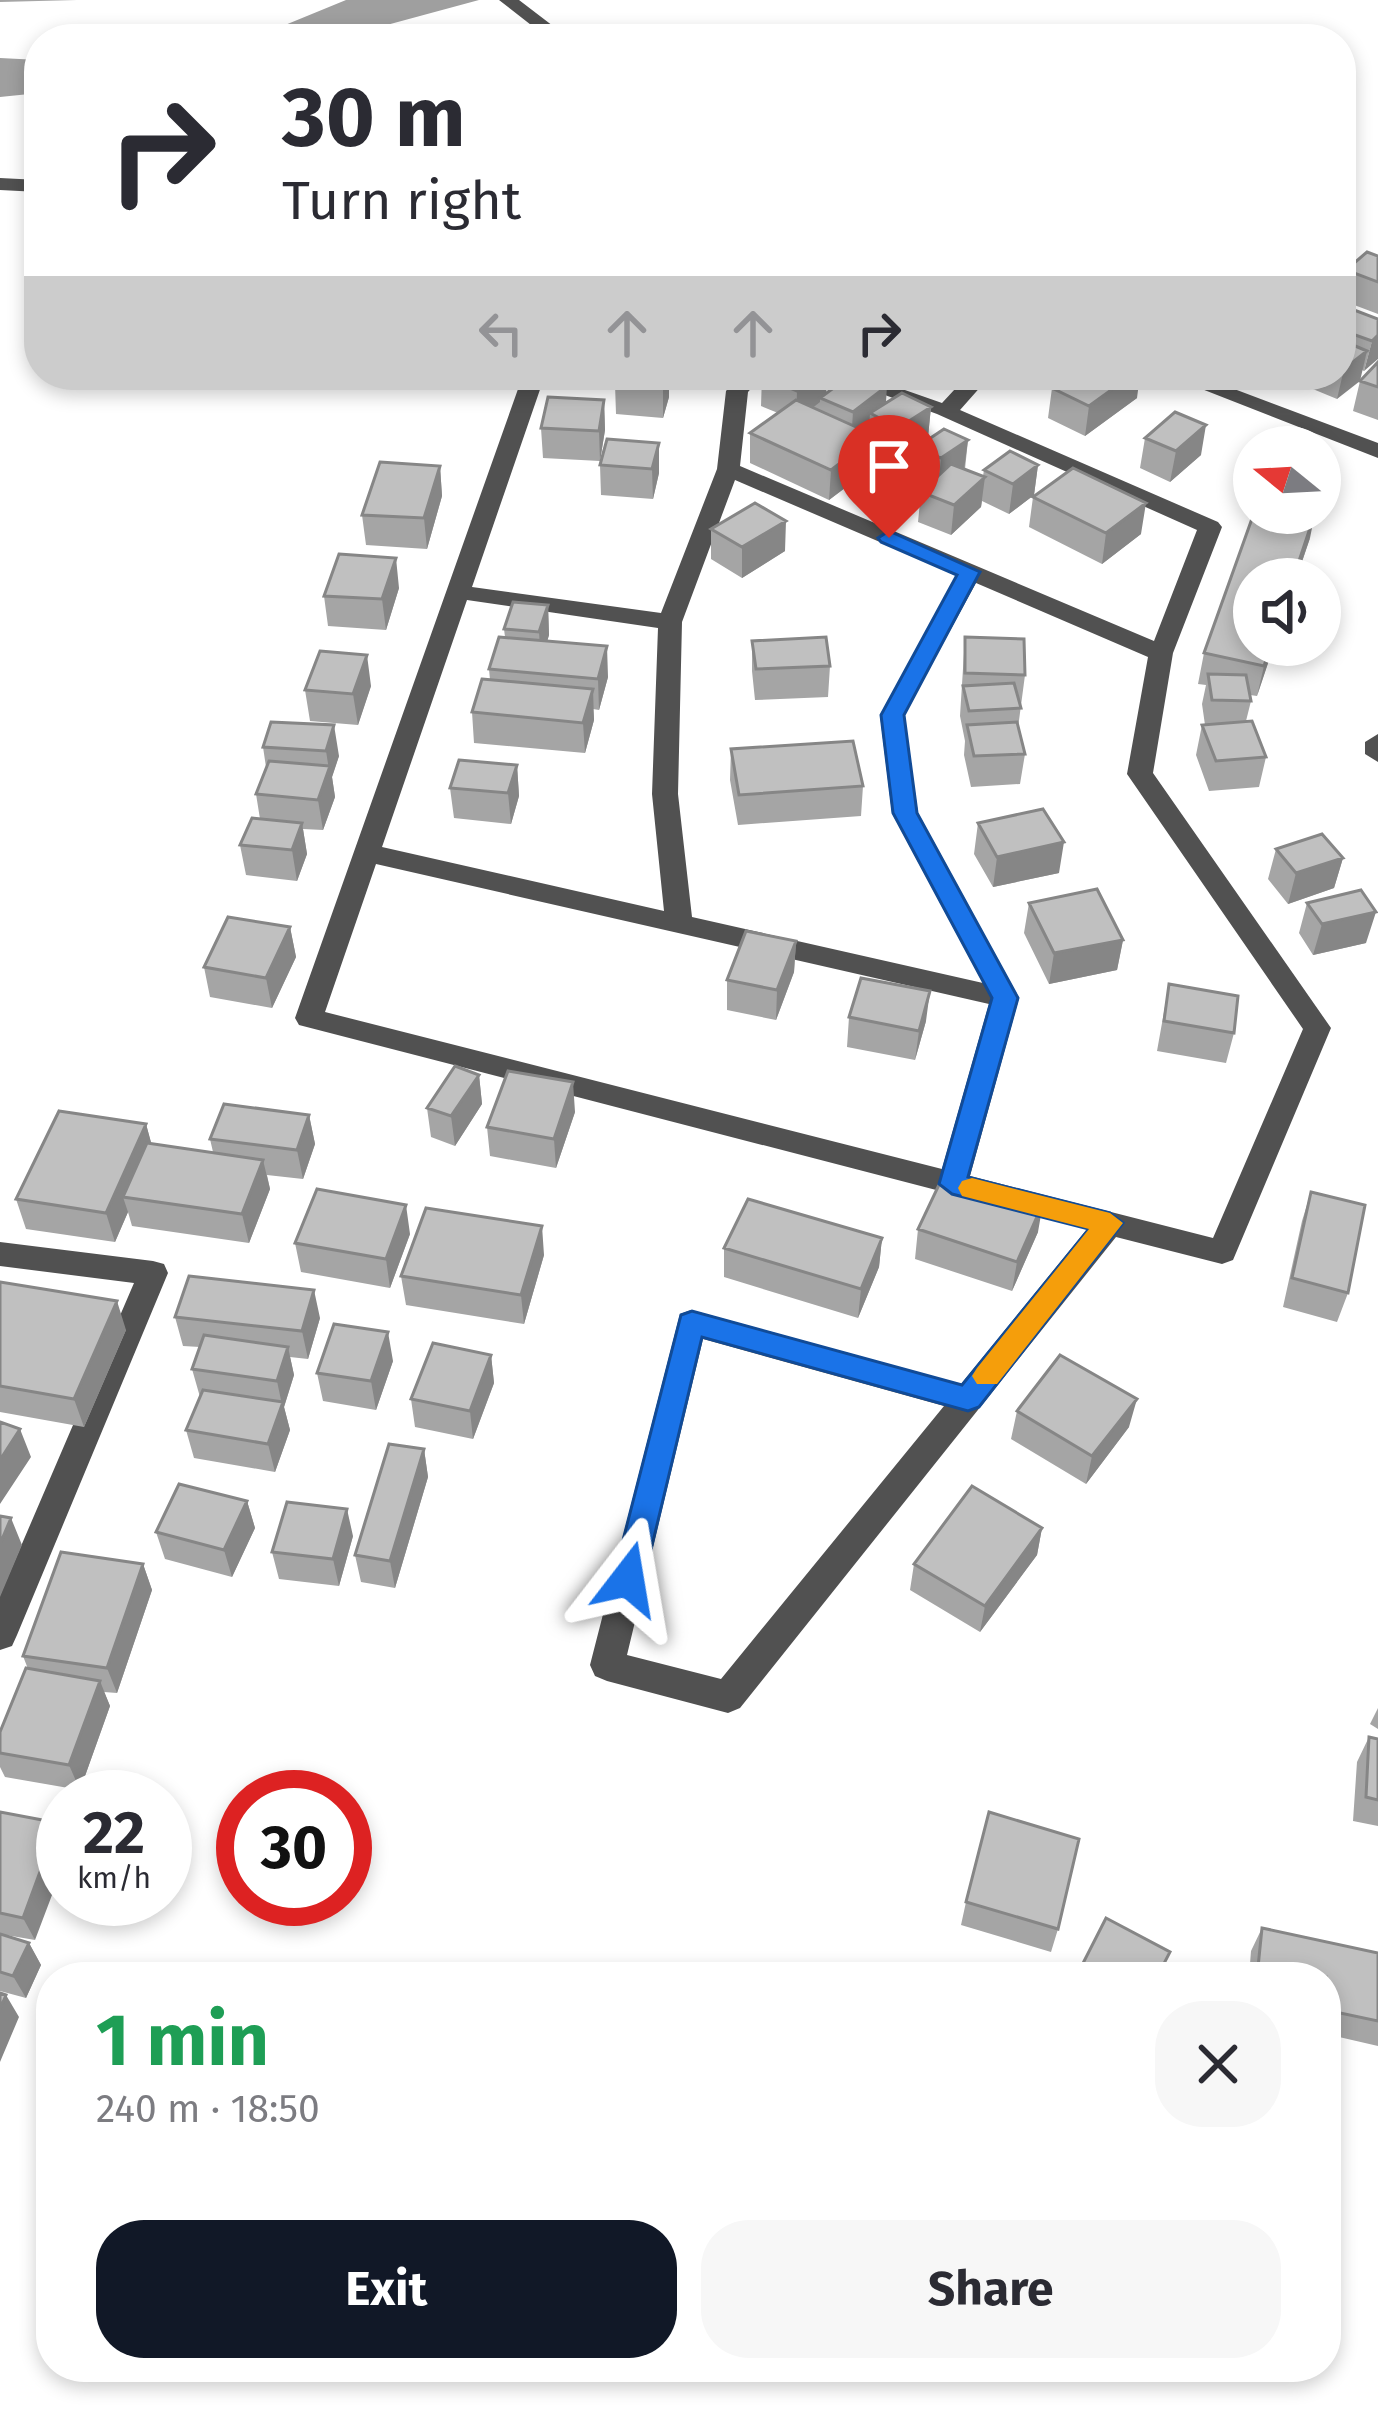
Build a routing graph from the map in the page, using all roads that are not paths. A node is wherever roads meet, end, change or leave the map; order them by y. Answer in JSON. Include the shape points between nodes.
{"nodes":[{"id":1,"x":508,"y":0,"type":"edge"},
{"id":2,"x":541,"y":24,"type":"edge"},
{"id":3,"x":529,"y":390,"type":"edge"},
{"id":4,"x":737,"y":390,"type":"edge"},
{"id":5,"x":884,"y":390,"type":"edge"},
{"id":6,"x":966,"y":390,"type":"edge"},
{"id":7,"x":1217,"y":390,"type":"edge"},
{"id":8,"x":946,"y":412,"type":"junction"},
{"id":9,"x":1378,"y":451,"type":"edge"},
{"id":10,"x":728,"y":469,"type":"junction"},
{"id":11,"x":970,"y":572,"type":"junction"},
{"id":12,"x":458,"y":592,"type":"junction"},
{"id":13,"x":670,"y":622,"type":"junction"},
{"id":14,"x":1161,"y":653,"type":"junction"},
{"id":15,"x":1378,"y":742,"type":"edge"},
{"id":16,"x":1378,"y":754,"type":"edge"},
{"id":17,"x":367,"y":853,"type":"junction"},
{"id":18,"x":679,"y":925,"type":"junction"},
{"id":19,"x":1005,"y":998,"type":"junction"},
{"id":20,"x":952,"y":1184,"type":"junction"},
{"id":21,"x":1110,"y":1223,"type":"junction"},
{"id":22,"x":0,"y":1255,"type":"edge"},
{"id":23,"x":968,"y":1399,"type":"junction"},
{"id":24,"x":0,"y":1635,"type":"edge"}],
"edges":[{"from":1,"to":2,"type":"street"},
{"from":3,"to":12,"type":"street"},
{"from":4,"to":10,"type":"street"},
{"from":5,"to":8,"type":"street"},
{"from":6,"to":8,"type":"street"},
{"from":7,"to":9,"type":"street"},
{"from":8,"to":14,"type":"street","via":[[1210,527]]},
{"from":10,"to":11,"type":"street"},
{"from":10,"to":13,"type":"street"},
{"from":11,"to":14,"type":"street"},
{"from":11,"to":19,"type":"street","via":[[892,715],[905,813]]},
{"from":12,"to":13,"type":"street"},
{"from":12,"to":17,"type":"street"},
{"from":13,"to":18,"type":"street","via":[[665,794]]},
{"from":14,"to":21,"type":"street","via":[[1140,774],[1316,1028],[1222,1252]]},
{"from":15,"to":16,"type":"street"},
{"from":17,"to":18,"type":"street"},
{"from":17,"to":20,"type":"street","via":[[309,1018]]},
{"from":18,"to":19,"type":"street"},
{"from":19,"to":20,"type":"street"},
{"from":20,"to":21,"type":"street"},
{"from":21,"to":23,"type":"street"},
{"from":22,"to":24,"type":"street","via":[[153,1274]]},
{"from":23,"to":23,"type":"street","via":[[728,1697],[607,1665],[692,1323]]}]}
